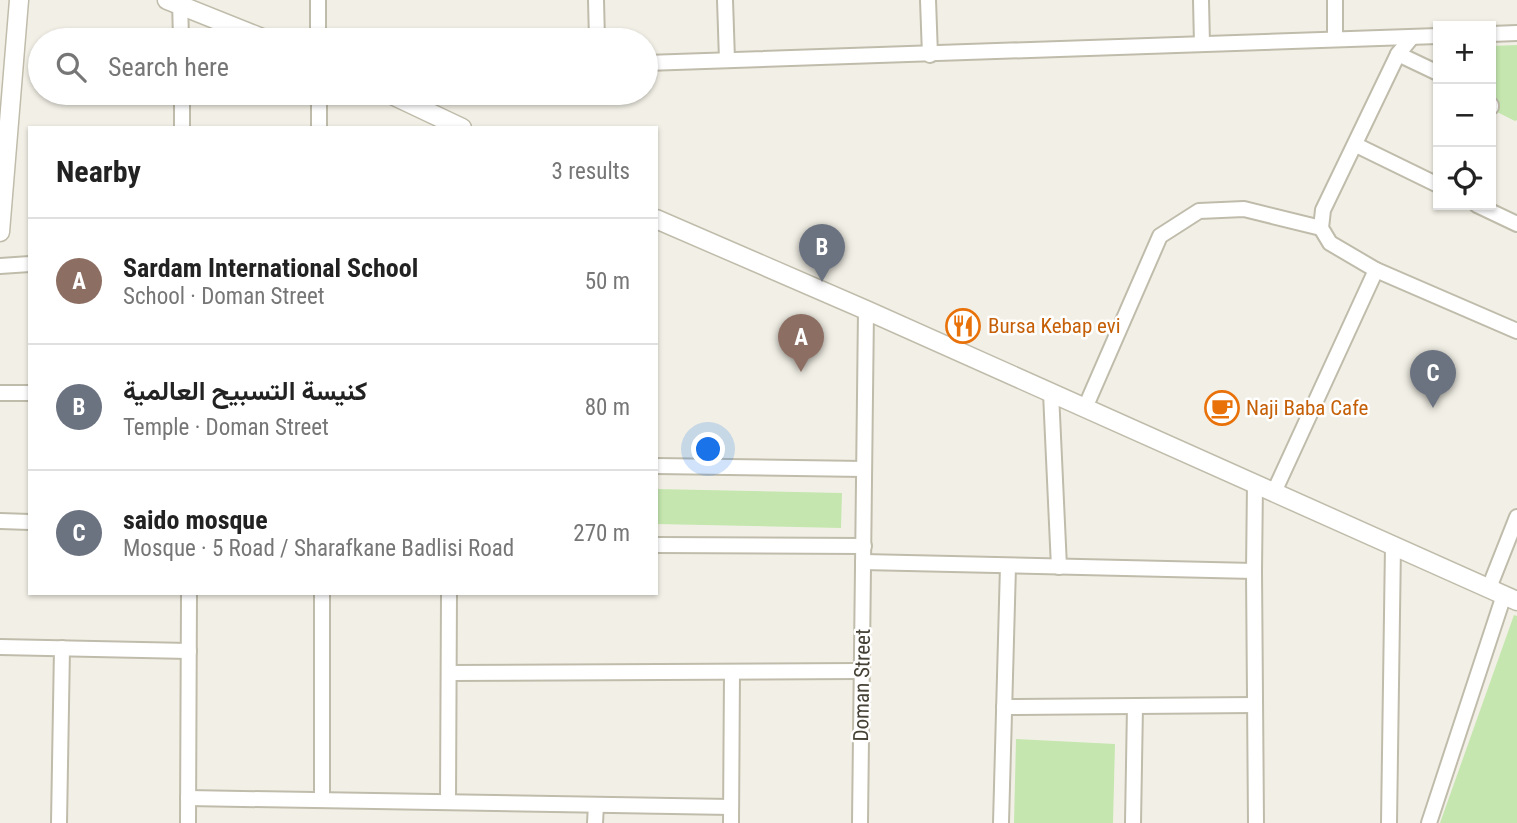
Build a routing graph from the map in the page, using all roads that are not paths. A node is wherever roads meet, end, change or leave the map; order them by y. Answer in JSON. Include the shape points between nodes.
{"nodes":[{"id":1,"x":318,"y":0,"type":"edge"},
{"id":2,"x":596,"y":0,"type":"edge"},
{"id":3,"x":725,"y":0,"type":"edge"},
{"id":4,"x":928,"y":0,"type":"edge"},
{"id":5,"x":1200,"y":0,"type":"edge"},
{"id":6,"x":1335,"y":0,"type":"edge"},
{"id":7,"x":176,"y":2,"type":"edge"},
{"id":8,"x":22,"y":4,"type":"edge"},
{"id":9,"x":179,"y":28,"type":"edge"},
{"id":10,"x":238,"y":28,"type":"edge"},
{"id":11,"x":318,"y":28,"type":"edge"},
{"id":12,"x":597,"y":28,"type":"edge"},
{"id":13,"x":1517,"y":33,"type":"edge"},
{"id":14,"x":1496,"y":34,"type":"edge"},
{"id":15,"x":1433,"y":36,"type":"edge"},
{"id":16,"x":1412,"y":37,"type":"junction"},
{"id":17,"x":1335,"y":39,"type":"junction"},
{"id":18,"x":1202,"y":44,"type":"junction"},
{"id":19,"x":1398,"y":54,"type":"junction"},
{"id":20,"x":930,"y":55,"type":"junction"},
{"id":21,"x":727,"y":60,"type":"junction"},
{"id":22,"x":658,"y":63,"type":"edge"},
{"id":23,"x":1433,"y":71,"type":"edge"},
{"id":24,"x":182,"y":105,"type":"edge"},
{"id":25,"x":319,"y":105,"type":"edge"},
{"id":26,"x":412,"y":105,"type":"edge"},
{"id":27,"x":182,"y":126,"type":"edge"},
{"id":28,"x":319,"y":126,"type":"edge"},
{"id":29,"x":454,"y":126,"type":"edge"},
{"id":30,"x":1356,"y":145,"type":"junction"},
{"id":31,"x":1433,"y":184,"type":"edge"},
{"id":32,"x":1488,"y":210,"type":"edge"},
{"id":33,"x":658,"y":220,"type":"edge"},
{"id":34,"x":1517,"y":224,"type":"edge"},
{"id":35,"x":1321,"y":228,"type":"junction"},
{"id":36,"x":0,"y":232,"type":"edge"},
{"id":37,"x":28,"y":264,"type":"edge"},
{"id":38,"x":0,"y":265,"type":"edge"},
{"id":39,"x":1376,"y":270,"type":"junction"},
{"id":40,"x":866,"y":310,"type":"junction"},
{"id":41,"x":1517,"y":331,"type":"edge"},
{"id":42,"x":0,"y":393,"type":"edge"},
{"id":43,"x":28,"y":393,"type":"edge"},
{"id":44,"x":1051,"y":393,"type":"junction"},
{"id":45,"x":1085,"y":408,"type":"junction"},
{"id":46,"x":658,"y":466,"type":"edge"},
{"id":47,"x":864,"y":470,"type":"junction"},
{"id":48,"x":1255,"y":483,"type":"junction"},
{"id":49,"x":1274,"y":492,"type":"junction"},
{"id":50,"x":1517,"y":517,"type":"edge"},
{"id":51,"x":0,"y":522,"type":"edge"},
{"id":52,"x":28,"y":522,"type":"edge"},
{"id":53,"x":658,"y":545,"type":"edge"},
{"id":54,"x":1393,"y":545,"type":"junction"},
{"id":55,"x":864,"y":546,"type":"junction"},
{"id":56,"x":863,"y":562,"type":"junction"},
{"id":57,"x":1008,"y":566,"type":"junction"},
{"id":58,"x":1059,"y":567,"type":"junction"},
{"id":59,"x":1254,"y":571,"type":"junction"},
{"id":60,"x":189,"y":595,"type":"edge"},
{"id":61,"x":322,"y":595,"type":"edge"},
{"id":62,"x":449,"y":595,"type":"edge"},
{"id":63,"x":1504,"y":595,"type":"edge"},
{"id":64,"x":0,"y":647,"type":"edge"},
{"id":65,"x":62,"y":648,"type":"junction"},
{"id":66,"x":189,"y":651,"type":"junction"},
{"id":67,"x":862,"y":671,"type":"junction"},
{"id":68,"x":732,"y":672,"type":"junction"},
{"id":69,"x":449,"y":673,"type":"junction"},
{"id":70,"x":1255,"y":705,"type":"junction"},
{"id":71,"x":1135,"y":706,"type":"junction"},
{"id":72,"x":1004,"y":707,"type":"junction"},
{"id":73,"x":188,"y":798,"type":"junction"},
{"id":74,"x":322,"y":800,"type":"junction"},
{"id":75,"x":449,"y":802,"type":"junction"},
{"id":76,"x":596,"y":805,"type":"junction"},
{"id":77,"x":731,"y":807,"type":"junction"},
{"id":78,"x":59,"y":823,"type":"edge"},
{"id":79,"x":188,"y":823,"type":"edge"},
{"id":80,"x":595,"y":823,"type":"edge"},
{"id":81,"x":731,"y":823,"type":"edge"},
{"id":82,"x":860,"y":823,"type":"edge"},
{"id":83,"x":1001,"y":823,"type":"edge"},
{"id":84,"x":1133,"y":823,"type":"edge"},
{"id":85,"x":1256,"y":823,"type":"edge"},
{"id":86,"x":1389,"y":823,"type":"edge"},
{"id":87,"x":1430,"y":823,"type":"edge"}],
"edges":[{"from":1,"to":11,"type":"street"},
{"from":2,"to":12,"type":"street"},
{"from":3,"to":21,"type":"street"},
{"from":4,"to":20,"type":"street"},
{"from":5,"to":18,"type":"street"},
{"from":6,"to":17,"type":"street"},
{"from":7,"to":9,"type":"street"},
{"from":7,"to":10,"type":"street"},
{"from":8,"to":36,"type":"street"},
{"from":13,"to":14,"type":"street"},
{"from":15,"to":16,"type":"street"},
{"from":16,"to":17,"type":"street"},
{"from":16,"to":19,"type":"street"},
{"from":17,"to":18,"type":"street"},
{"from":18,"to":20,"type":"street"},
{"from":19,"to":23,"type":"street"},
{"from":19,"to":30,"type":"street"},
{"from":20,"to":21,"type":"street"},
{"from":21,"to":22,"type":"street"},
{"from":24,"to":27,"type":"street"},
{"from":25,"to":28,"type":"street"},
{"from":26,"to":29,"type":"street"},
{"from":30,"to":31,"type":"street"},
{"from":30,"to":35,"type":"street","via":[[1323,210]]},
{"from":32,"to":34,"type":"street"},
{"from":33,"to":40,"type":"street"},
{"from":35,"to":39,"type":"street","via":[[1330,243]]},
{"from":35,"to":45,"type":"street","via":[[1244,209],[1199,211],[1160,236]]},
{"from":37,"to":38,"type":"street"},
{"from":39,"to":41,"type":"street"},
{"from":39,"to":49,"type":"street"},
{"from":40,"to":44,"type":"street"},
{"from":40,"to":47,"type":"street","name":"Doman Street"},
{"from":42,"to":43,"type":"street"},
{"from":44,"to":45,"type":"street"},
{"from":44,"to":58,"type":"street"},
{"from":45,"to":48,"type":"street"},
{"from":46,"to":47,"type":"street"},
{"from":47,"to":55,"type":"street","name":"Doman Street"},
{"from":48,"to":49,"type":"street"},
{"from":48,"to":59,"type":"street"},
{"from":49,"to":54,"type":"street"},
{"from":50,"to":63,"type":"street"},
{"from":51,"to":52,"type":"street"},
{"from":53,"to":55,"type":"street"},
{"from":54,"to":63,"type":"street"},
{"from":54,"to":86,"type":"street"},
{"from":55,"to":56,"type":"street","name":"Doman Street"},
{"from":56,"to":57,"type":"street"},
{"from":56,"to":67,"type":"street","name":"Doman Street"},
{"from":57,"to":58,"type":"street"},
{"from":57,"to":72,"type":"street"},
{"from":58,"to":59,"type":"street"},
{"from":59,"to":70,"type":"street"},
{"from":60,"to":66,"type":"street"},
{"from":61,"to":74,"type":"street"},
{"from":62,"to":69,"type":"street"},
{"from":63,"to":87,"type":"street"},
{"from":64,"to":65,"type":"street"},
{"from":65,"to":66,"type":"street"},
{"from":65,"to":78,"type":"street"},
{"from":66,"to":73,"type":"street"},
{"from":67,"to":68,"type":"street"},
{"from":67,"to":82,"type":"street","name":"Doman Street"},
{"from":68,"to":69,"type":"street"},
{"from":68,"to":77,"type":"street"},
{"from":69,"to":75,"type":"street"},
{"from":70,"to":71,"type":"street"},
{"from":70,"to":85,"type":"street"},
{"from":71,"to":72,"type":"street"},
{"from":71,"to":84,"type":"street"},
{"from":72,"to":83,"type":"street"},
{"from":73,"to":74,"type":"street"},
{"from":73,"to":79,"type":"street"},
{"from":74,"to":75,"type":"street"},
{"from":75,"to":76,"type":"street"},
{"from":76,"to":77,"type":"street"},
{"from":76,"to":80,"type":"street"},
{"from":77,"to":81,"type":"street"}]}
